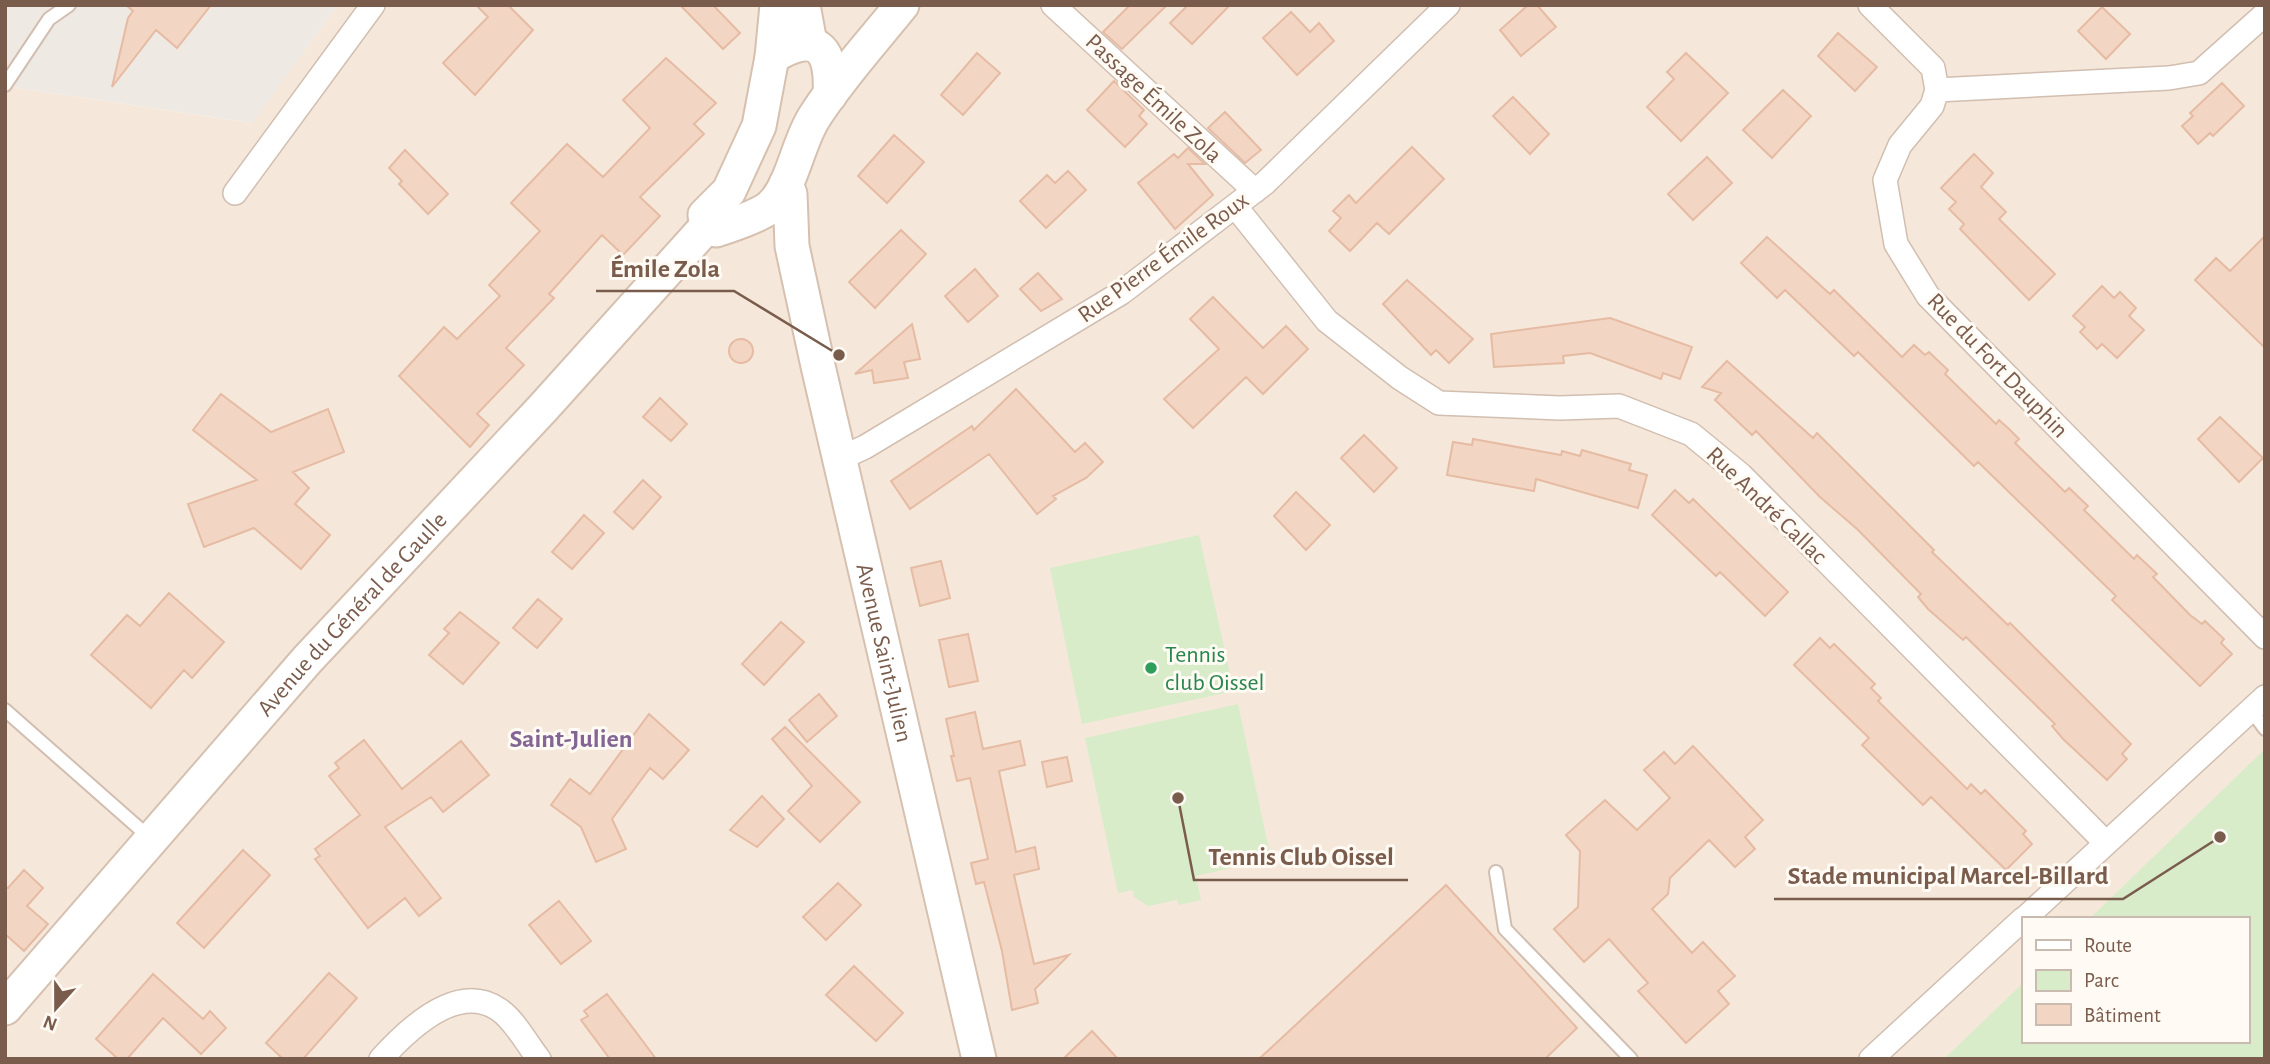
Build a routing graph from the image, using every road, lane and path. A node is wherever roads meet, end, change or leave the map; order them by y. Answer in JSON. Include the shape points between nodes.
{"nodes":[{"id":1,"x":51,"y":5,"type":"edge"},
{"id":2,"x":69,"y":5,"type":"edge"},
{"id":3,"x":373,"y":5,"type":"edge"},
{"id":4,"x":776,"y":5,"type":"edge"},
{"id":5,"x":803,"y":5,"type":"edge"},
{"id":6,"x":1053,"y":5,"type":"edge"},
{"id":7,"x":1448,"y":5,"type":"edge"},
{"id":8,"x":1870,"y":5,"type":"edge"},
{"id":9,"x":2265,"y":14,"type":"edge"},
{"id":10,"x":893,"y":17,"type":"edge"},
{"id":11,"x":49,"y":19,"type":"junction"},
{"id":12,"x":814,"y":44,"type":"junction"},
{"id":13,"x":772,"y":57,"type":"junction"},
{"id":14,"x":5,"y":85,"type":"edge"},
{"id":15,"x":1937,"y":90,"type":"junction"},
{"id":16,"x":830,"y":95,"type":"junction"},
{"id":17,"x":786,"y":184,"type":"junction"},
{"id":18,"x":1255,"y":191,"type":"junction"},
{"id":19,"x":235,"y":192,"type":"dead end"},
{"id":20,"x":740,"y":203,"type":"junction"},
{"id":21,"x":1235,"y":206,"type":"junction"},
{"id":22,"x":792,"y":246,"type":"junction"},
{"id":23,"x":841,"y":458,"type":"junction"},
{"id":24,"x":2265,"y":637,"type":"edge"},
{"id":25,"x":2258,"y":703,"type":"edge"},
{"id":26,"x":5,"y":710,"type":"edge"},
{"id":27,"x":2265,"y":729,"type":"edge"},
{"id":28,"x":152,"y":840,"type":"junction"},
{"id":29,"x":2106,"y":843,"type":"junction"},
{"id":30,"x":1496,"y":872,"type":"dead end"},
{"id":31,"x":2025,"y":917,"type":"edge"},
{"id":32,"x":2022,"y":920,"type":"edge"},
{"id":33,"x":5,"y":1008,"type":"edge"},
{"id":34,"x":381,"y":1059,"type":"edge"},
{"id":35,"x":539,"y":1059,"type":"edge"},
{"id":36,"x":979,"y":1059,"type":"edge"},
{"id":37,"x":1631,"y":1059,"type":"edge"},
{"id":38,"x":1871,"y":1059,"type":"edge"}],
"edges":[{"from":1,"to":11,"type":"lane"},
{"from":2,"to":11,"type":"lane"},
{"from":3,"to":19,"type":"street"},
{"from":4,"to":13,"type":"main road"},
{"from":5,"to":12,"type":"main road"},
{"from":6,"to":18,"type":"street","name":"Passage Émile Zola"},
{"from":7,"to":18,"type":"street","name":"Rue Pierre Émile Roux"},
{"from":8,"to":15,"type":"street","via":[[1933,68]]},
{"from":9,"to":15,"type":"street","via":[[2199,73]]},
{"from":10,"to":12,"type":"main road","name":"Avenue du Général de Gaulle","via":[[857,39]]},
{"from":10,"to":16,"type":"main road","name":"Avenue du Général de Gaulle"},
{"from":11,"to":14,"type":"lane"},
{"from":12,"to":13,"type":"main road","name":"Avenue du Général de Gaulle","via":[[791,45]]},
{"from":12,"to":16,"type":"main road","via":[[832,68]]},
{"from":13,"to":20,"type":"main road","name":"Avenue du Général de Gaulle"},
{"from":15,"to":24,"type":"street","name":"Rue du Fort Dauphin","via":[[1933,106],[1900,145],[1885,180],[1896,244],[1928,296]]},
{"from":16,"to":17,"type":"main road","name":"Avenue du Général de Gaulle","via":[[799,143]]},
{"from":17,"to":20,"type":"main road","name":"Avenue du Général de Gaulle","via":[[767,210]]},
{"from":17,"to":22,"type":"main road","name":"Avenue Saint-Julien"},
{"from":18,"to":21,"type":"street","name":"Rue Pierre Émile Roux"},
{"from":20,"to":22,"type":"main road","via":[[762,227]]},
{"from":20,"to":28,"type":"main road","name":"Avenue du Général de Gaulle","via":[[705,215],[707,226],[307,660]]},
{"from":21,"to":23,"type":"street","name":"Rue Pierre Émile Roux","via":[[1121,293]]},
{"from":21,"to":29,"type":"street","name":"Rue André Callac","via":[[1327,321],[1439,403],[1619,407],[1691,434],[1741,475]]},
{"from":22,"to":23,"type":"main road","name":"Avenue Saint-Julien"},
{"from":23,"to":36,"type":"main road","name":"Avenue Saint-Julien"},
{"from":25,"to":27,"type":"lane"},
{"from":25,"to":29,"type":"street"},
{"from":26,"to":28,"type":"lane"},
{"from":28,"to":33,"type":"main road","name":"Avenue du Général de Gaulle"},
{"from":29,"to":31,"type":"street"},
{"from":30,"to":37,"type":"lane","via":[[1505,929]]},
{"from":32,"to":38,"type":"street"},
{"from":34,"to":35,"type":"street","via":[[403,1034],[450,1004],[475,998],[500,1009]]}]}
